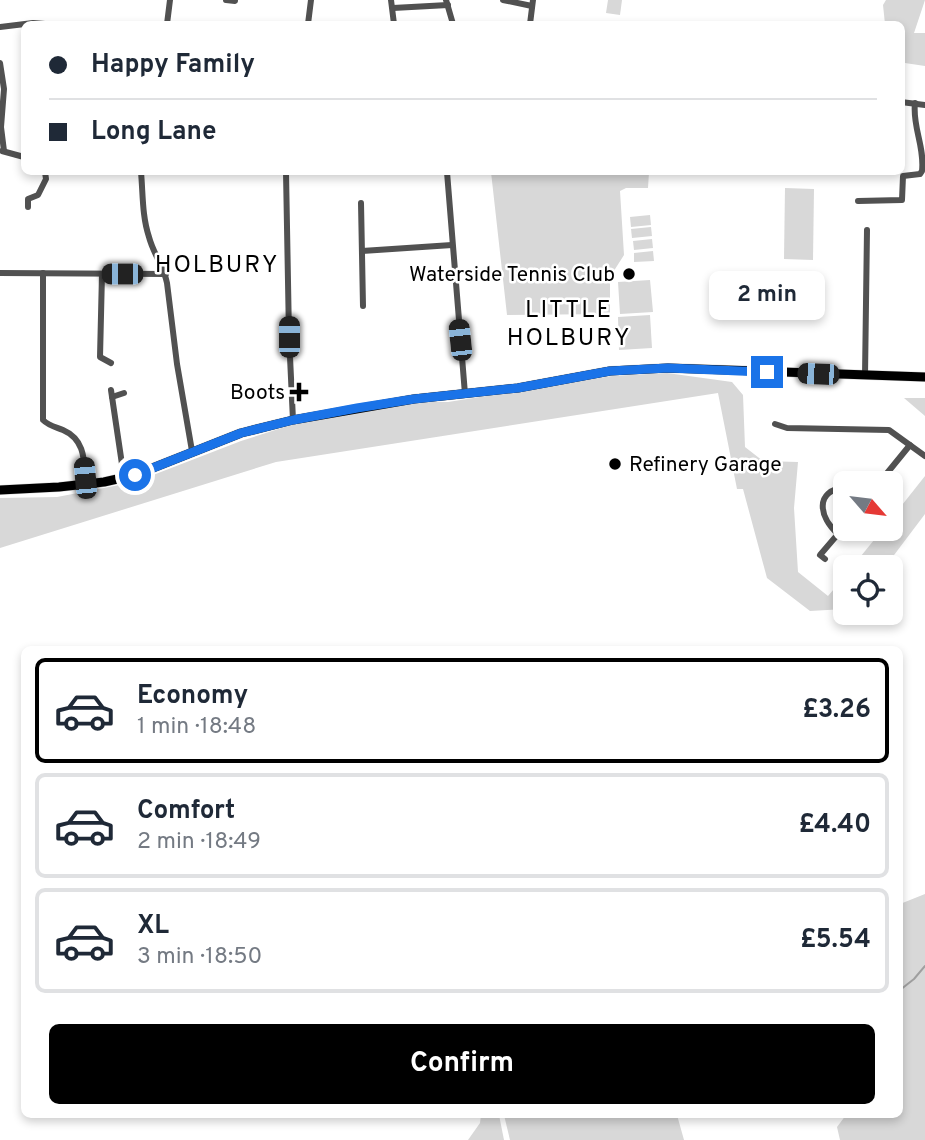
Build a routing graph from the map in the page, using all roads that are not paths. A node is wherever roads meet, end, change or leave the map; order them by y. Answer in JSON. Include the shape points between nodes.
{"nodes":[{"id":1,"x":170,"y":0,"type":"edge"},
{"id":2,"x":226,"y":0,"type":"edge"},
{"id":3,"x":311,"y":0,"type":"edge"},
{"id":4,"x":391,"y":0,"type":"edge"},
{"id":5,"x":503,"y":0,"type":"edge"},
{"id":6,"x":235,"y":1,"type":"edge"},
{"id":7,"x":447,"y":3,"type":"edge"},
{"id":8,"x":533,"y":3,"type":"edge"},
{"id":9,"x":393,"y":8,"type":"junction"},
{"id":10,"x":167,"y":21,"type":"edge"},
{"id":11,"x":308,"y":21,"type":"edge"},
{"id":12,"x":394,"y":21,"type":"edge"},
{"id":13,"x":452,"y":21,"type":"edge"},
{"id":14,"x":530,"y":21,"type":"edge"},
{"id":15,"x":21,"y":24,"type":"edge"},
{"id":16,"x":0,"y":27,"type":"edge"},
{"id":17,"x":0,"y":63,"type":"edge"},
{"id":18,"x":905,"y":102,"type":"edge"},
{"id":19,"x":915,"y":103,"type":"junction"},
{"id":20,"x":925,"y":105,"type":"edge"},
{"id":21,"x":2,"y":151,"type":"edge"},
{"id":22,"x":21,"y":156,"type":"edge"},
{"id":23,"x":45,"y":175,"type":"edge"},
{"id":24,"x":141,"y":175,"type":"edge"},
{"id":25,"x":286,"y":175,"type":"edge"},
{"id":26,"x":447,"y":175,"type":"edge"},
{"id":27,"x":854,"y":192,"type":"dead end"},
{"id":28,"x":859,"y":201,"type":"junction"},
{"id":29,"x":361,"y":203,"type":"dead end"},
{"id":30,"x":28,"y":207,"type":"dead end"},
{"id":31,"x":854,"y":208,"type":"dead end"},
{"id":32,"x":867,"y":230,"type":"dead end"},
{"id":33,"x":452,"y":245,"type":"junction"},
{"id":34,"x":362,"y":251,"type":"junction"},
{"id":35,"x":0,"y":273,"type":"edge"},
{"id":36,"x":43,"y":273,"type":"junction"},
{"id":37,"x":102,"y":274,"type":"junction"},
{"id":38,"x":166,"y":274,"type":"junction"},
{"id":39,"x":363,"y":306,"type":"dead end"},
{"id":40,"x":111,"y":363,"type":"dead end"},
{"id":41,"x":865,"y":376,"type":"junction"},
{"id":42,"x":925,"y":377,"type":"edge"},
{"id":43,"x":124,"y":393,"type":"dead end"},
{"id":44,"x":465,"y":394,"type":"junction"},
{"id":45,"x":293,"y":420,"type":"junction"},
{"id":46,"x":775,"y":424,"type":"dead end"},
{"id":47,"x":911,"y":445,"type":"junction"},
{"id":48,"x":192,"y":451,"type":"junction"},
{"id":49,"x":925,"y":456,"type":"edge"},
{"id":50,"x":123,"y":471,"type":"dead end"},
{"id":51,"x":889,"y":471,"type":"edge"},
{"id":52,"x":86,"y":484,"type":"junction"},
{"id":53,"x":0,"y":490,"type":"edge"},
{"id":54,"x":833,"y":490,"type":"edge"},
{"id":55,"x":833,"y":529,"type":"edge"},
{"id":56,"x":833,"y":540,"type":"edge"},
{"id":57,"x":820,"y":556,"type":"dead end"}],
"edges":[{"from":1,"to":10,"type":"street"},
{"from":2,"to":6,"type":"street"},
{"from":3,"to":11,"type":"street"},
{"from":4,"to":9,"type":"street"},
{"from":5,"to":8,"type":"street"},
{"from":7,"to":9,"type":"street"},
{"from":7,"to":13,"type":"street"},
{"from":8,"to":14,"type":"street"},
{"from":9,"to":12,"type":"street"},
{"from":15,"to":16,"type":"street"},
{"from":17,"to":21,"type":"street"},
{"from":18,"to":19,"type":"street"},
{"from":19,"to":20,"type":"street"},
{"from":19,"to":28,"type":"street","via":[[922,171],[903,176],[902,200]]},
{"from":21,"to":22,"type":"street"},
{"from":23,"to":30,"type":"street"},
{"from":24,"to":38,"type":"street","via":[[144,221]]},
{"from":25,"to":45,"type":"street"},
{"from":26,"to":33,"type":"street"},
{"from":27,"to":28,"type":"street"},
{"from":28,"to":31,"type":"street"},
{"from":29,"to":34,"type":"street"},
{"from":32,"to":41,"type":"street"},
{"from":33,"to":34,"type":"street"},
{"from":33,"to":44,"type":"street"},
{"from":34,"to":39,"type":"street"},
{"from":35,"to":36,"type":"street"},
{"from":36,"to":37,"type":"street"},
{"from":36,"to":52,"type":"street","via":[[43,419],[78,441]]},
{"from":37,"to":38,"type":"street"},
{"from":37,"to":40,"type":"street","via":[[100,357]]},
{"from":38,"to":48,"type":"street"},
{"from":41,"to":42,"type":"main road"},
{"from":41,"to":44,"type":"main road","via":[[632,369]]},
{"from":43,"to":50,"type":"street","via":[[112,393]]},
{"from":44,"to":45,"type":"main road"},
{"from":45,"to":48,"type":"main road"},
{"from":46,"to":47,"type":"street","via":[[890,430]]},
{"from":47,"to":49,"type":"street"},
{"from":47,"to":51,"type":"street"},
{"from":48,"to":52,"type":"main road","via":[[135,475]]},
{"from":52,"to":53,"type":"main road"},
{"from":54,"to":55,"type":"street","via":[[822,506],[825,521]]},
{"from":56,"to":57,"type":"street"}]}
